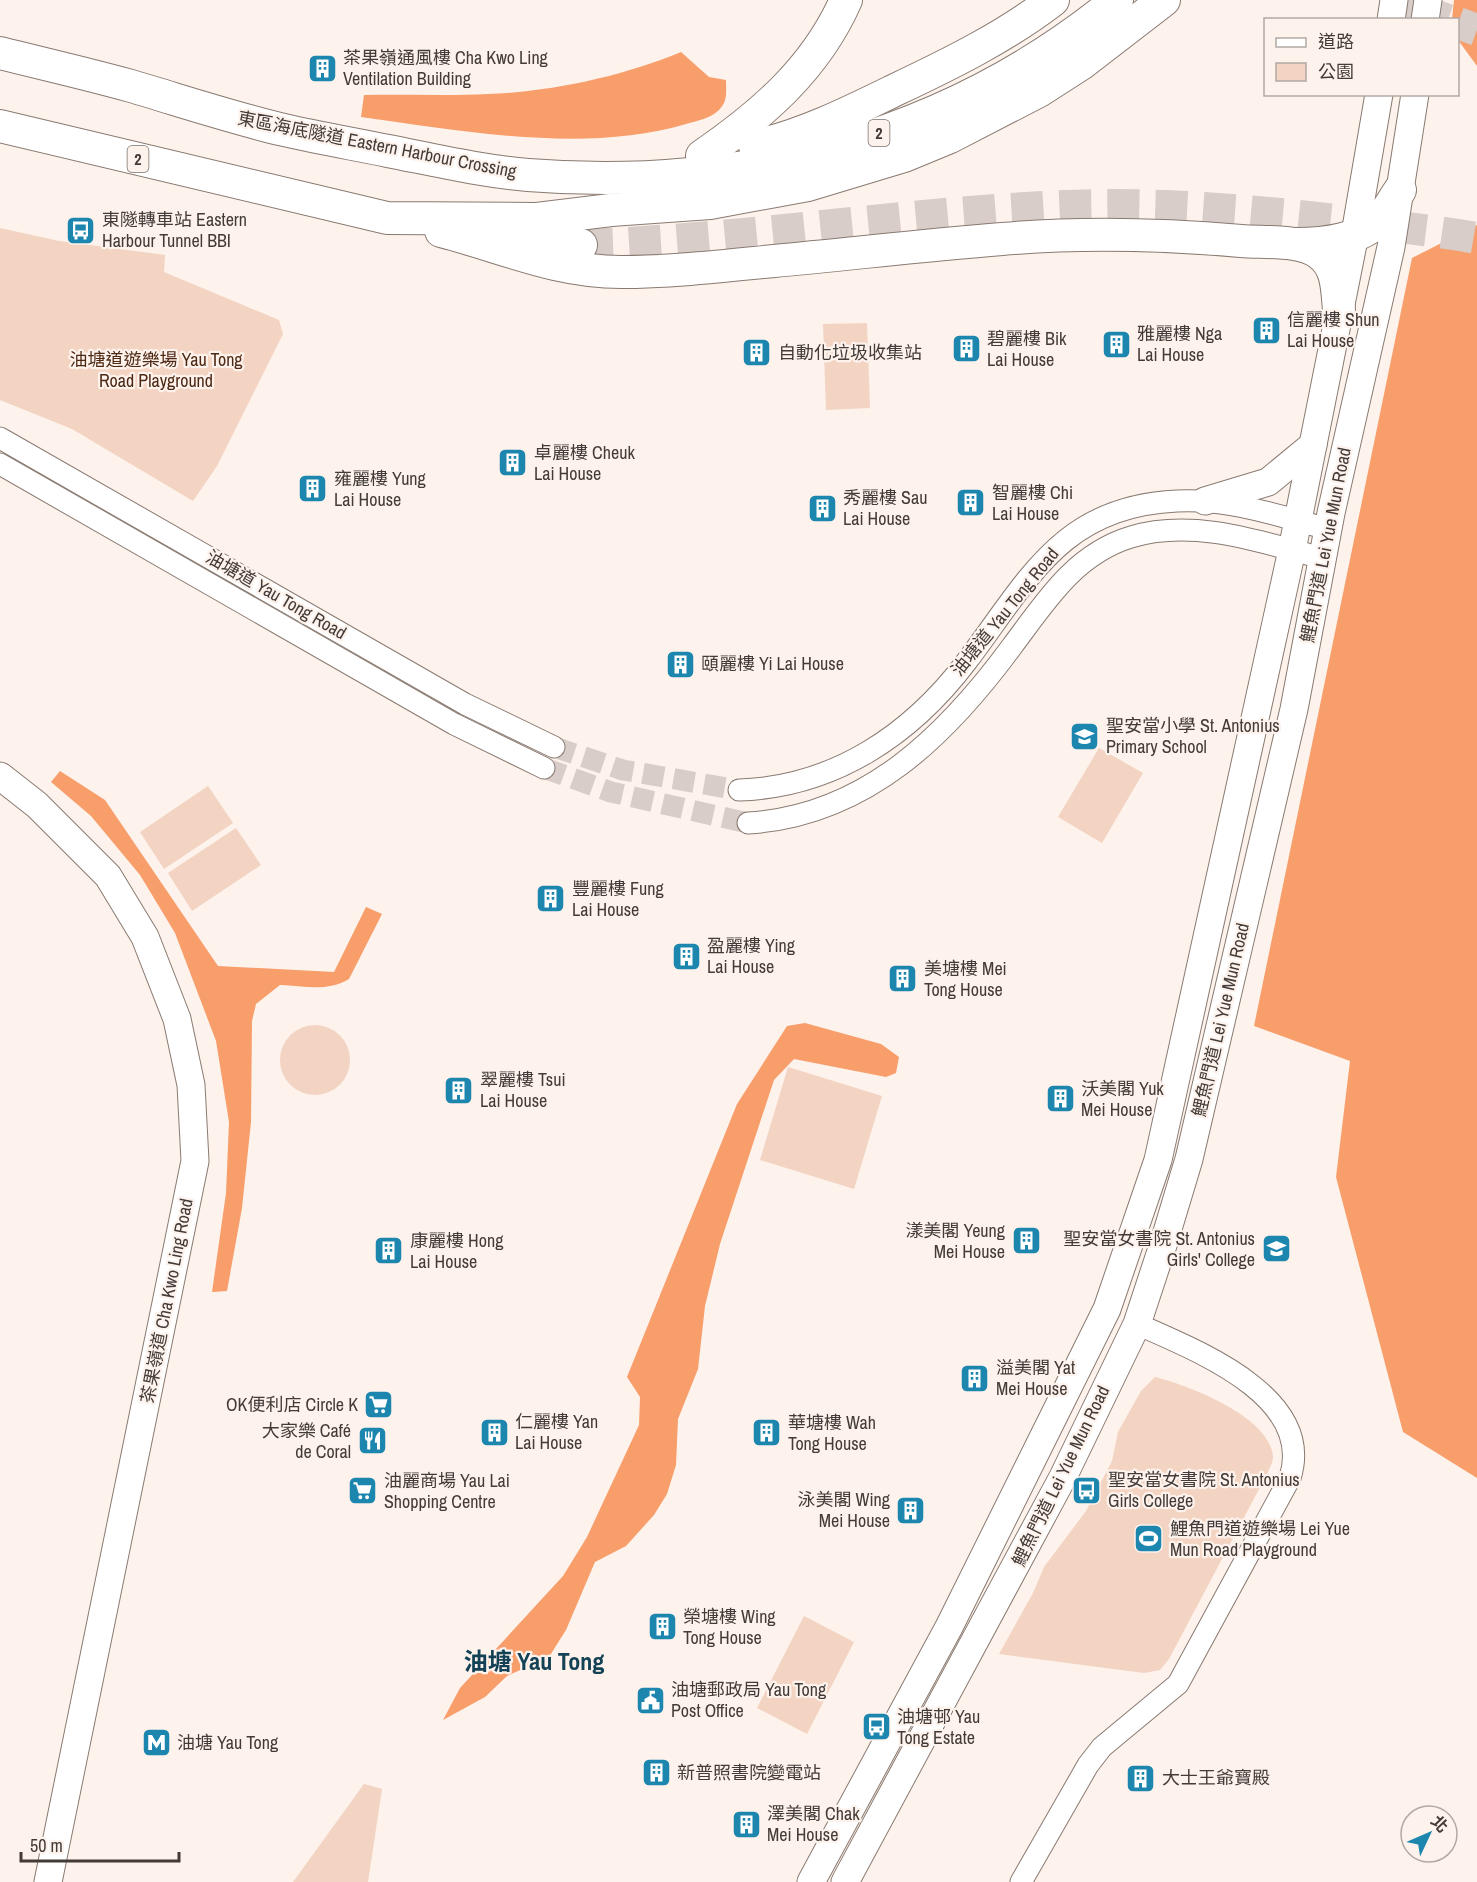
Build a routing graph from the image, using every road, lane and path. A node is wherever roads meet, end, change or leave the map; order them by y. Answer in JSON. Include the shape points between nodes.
{"nodes":[{"id":1,"x":846,"y":0,"type":"edge"},
{"id":2,"x":1053,"y":0,"type":"edge"},
{"id":3,"x":1117,"y":0,"type":"edge"},
{"id":4,"x":1164,"y":0,"type":"edge"},
{"id":5,"x":1394,"y":0,"type":"edge"},
{"id":6,"x":1428,"y":0,"type":"edge"},
{"id":7,"x":1391,"y":18,"type":"edge"},
{"id":8,"x":1425,"y":18,"type":"edge"},
{"id":9,"x":0,"y":52,"type":"edge"},
{"id":10,"x":1379,"y":96,"type":"edge"},
{"id":11,"x":1416,"y":96,"type":"edge"},
{"id":12,"x":0,"y":126,"type":"edge"},
{"id":13,"x":31,"y":133,"type":"junction"},
{"id":14,"x":0,"y":142,"type":"edge"},
{"id":15,"x":702,"y":156,"type":"junction"},
{"id":16,"x":474,"y":167,"type":"junction"},
{"id":17,"x":1400,"y":190,"type":"junction"},
{"id":18,"x":387,"y":218,"type":"junction"},
{"id":19,"x":1356,"y":234,"type":"junction"},
{"id":20,"x":475,"y":240,"type":"junction"},
{"id":21,"x":1286,"y":244,"type":"junction"},
{"id":22,"x":581,"y":245,"type":"tunnel mouth"},
{"id":23,"x":1339,"y":310,"type":"junction"},
{"id":24,"x":0,"y":438,"type":"edge"},
{"id":25,"x":1313,"y":445,"type":"junction"},
{"id":26,"x":0,"y":464,"type":"edge"},
{"id":27,"x":1205,"y":501,"type":"junction"},
{"id":28,"x":1298,"y":521,"type":"junction"},
{"id":29,"x":1328,"y":529,"type":"junction"},
{"id":30,"x":1292,"y":550,"type":"junction"},
{"id":31,"x":1322,"y":558,"type":"junction"},
{"id":32,"x":554,"y":747,"type":"tunnel mouth"},
{"id":33,"x":544,"y":768,"type":"tunnel mouth"},
{"id":34,"x":0,"y":776,"type":"edge"},
{"id":35,"x":739,"y":790,"type":"tunnel mouth"},
{"id":36,"x":748,"y":823,"type":"tunnel mouth"},
{"id":37,"x":1107,"y":1309,"type":"junction"},
{"id":38,"x":1137,"y":1324,"type":"junction"},
{"id":39,"x":48,"y":1882,"type":"edge"},
{"id":40,"x":811,"y":1882,"type":"edge"},
{"id":41,"x":845,"y":1882,"type":"edge"},
{"id":42,"x":1021,"y":1882,"type":"edge"}],
"edges":[{"from":1,"to":15,"type":"highway","via":[[823,44],[793,83],[735,134]]},
{"from":2,"to":15,"type":"highway","via":[[1005,34],[960,58],[801,133],[737,151]]},
{"from":3,"to":16,"type":"highway","name":"東區海底隧道 Eastern Harbour Crossing","number":"2","via":[[1064,39],[982,88],[893,128],[801,156],[706,174],[620,180],[525,175]]},
{"from":4,"to":18,"type":"highway","number":"2","via":[[1081,64],[995,115],[904,156],[808,185],[710,203],[537,219]]},
{"from":5,"to":7,"type":"main road"},
{"from":6,"to":8,"type":"main road"},
{"from":9,"to":16,"type":"highway","name":"東區海底隧道 Eastern Harbour Crossing","number":"2","via":[[284,130]]},
{"from":10,"to":19,"type":"main road","name":"鯉魚門道 Lei Yue Mun Road"},
{"from":11,"to":17,"type":"main road","name":"鯉魚門道 Lei Yue Mun Road"},
{"from":12,"to":13,"type":"highway","number":"2"},
{"from":13,"to":14,"type":"highway"},
{"from":13,"to":18,"type":"highway","number":"2"},
{"from":15,"to":16,"type":"highway","via":[[627,168]]},
{"from":17,"to":19,"type":"highway","via":[[1380,220]]},
{"from":17,"to":29,"type":"main road","name":"鯉魚門道 Lei Yue Mun Road","via":[[1391,247]]},
{"from":18,"to":20,"type":"highway"},
{"from":19,"to":21,"type":"highway","via":[[1326,243]]},
{"from":19,"to":23,"type":"main road","name":"鯉魚門道 Lei Yue Mun Road"},
{"from":20,"to":21,"type":"highway","via":[[543,264],[621,272],[1094,234],[1172,235]]},
{"from":20,"to":22,"type":"highway"},
{"from":21,"to":23,"type":"highway","via":[[1319,252],[1332,265]]},
{"from":23,"to":25,"type":"main road","name":"鯉魚門道 Lei Yue Mun Road"},
{"from":24,"to":32,"type":"street","name":"油塘道 Yau Tong Road","via":[[465,704]]},
{"from":25,"to":27,"type":"main road","via":[[1268,482]]},
{"from":25,"to":28,"type":"main road","name":"鯉魚門道 Lei Yue Mun Road"},
{"from":26,"to":33,"type":"street","name":"油塘道 Yau Tong Road","via":[[454,724]]},
{"from":27,"to":28,"type":"street","name":"油塘道 Yau Tong Road"},
{"from":27,"to":35,"type":"street","name":"油塘道 Yau Tong Road","via":[[1127,508],[1085,526],[1044,558],[931,703],[879,746],[810,780]]},
{"from":28,"to":29,"type":"street","name":"油塘道 Yau Tong Road"},
{"from":28,"to":30,"type":"main road","name":"鯉魚門道 Lei Yue Mun Road"},
{"from":29,"to":31,"type":"main road","name":"鯉魚門道 Lei Yue Mun Road"},
{"from":30,"to":31,"type":"street","name":"油塘道 Yau Tong Road"},
{"from":30,"to":36,"type":"street","name":"油塘道 Yau Tong Road","via":[[1224,534],[1170,531],[1131,537],[1098,551],[1066,575],[998,666],[949,723],[897,769],[859,793],[822,809]]},
{"from":30,"to":37,"type":"main road","name":"鯉魚門道 Lei Yue Mun Road","via":[[1158,1160]]},
{"from":31,"to":38,"type":"main road","name":"鯉魚門道 Lei Yue Mun Road","via":[[1294,709],[1189,1159]]},
{"from":34,"to":39,"type":"main road","name":"茶果嶺道 Cha Kwo Ling Road","via":[[37,805],[108,876],[145,937],[177,1019],[191,1085],[195,1161]]},
{"from":37,"to":38,"type":"main road"},
{"from":37,"to":40,"type":"main road","name":"鯉魚門道 Lei Yue Mun Road","via":[[949,1627]]},
{"from":38,"to":41,"type":"main road","name":"鯉魚門道 Lei Yue Mun Road","via":[[1009,1581]]},
{"from":38,"to":42,"type":"street","via":[[1182,1344],[1259,1390],[1286,1422],[1294,1465],[1178,1684],[1102,1747]]}]}
